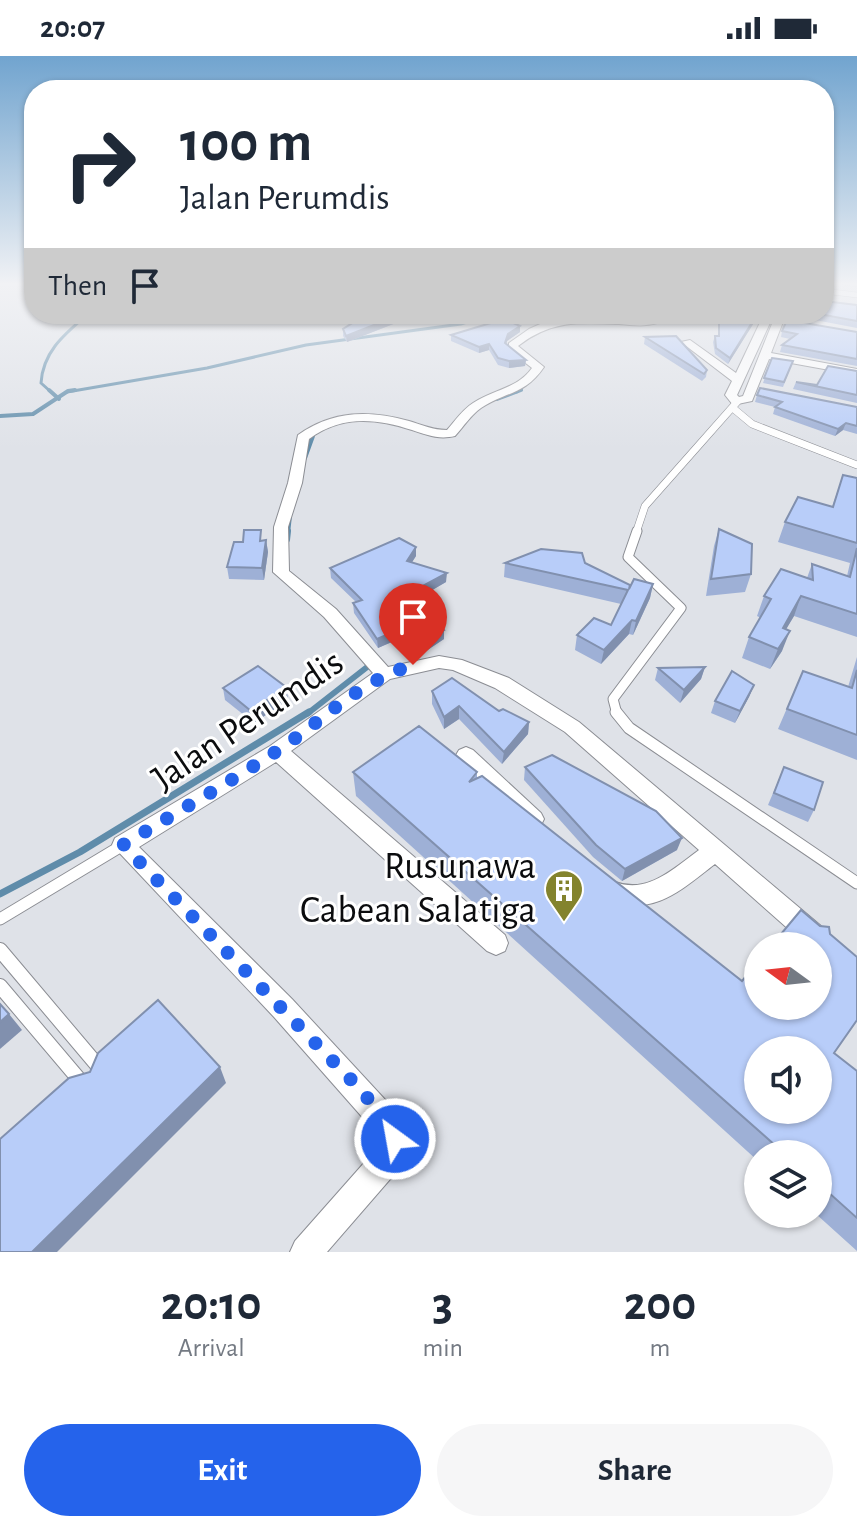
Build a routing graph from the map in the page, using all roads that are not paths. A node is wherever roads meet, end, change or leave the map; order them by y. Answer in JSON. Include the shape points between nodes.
{"nodes":[{"id":1,"x":521,"y":338,"type":"edge"},
{"id":2,"x":762,"y":338,"type":"edge"},
{"id":3,"x":768,"y":338,"type":"edge"},
{"id":4,"x":686,"y":342,"type":"edge"},
{"id":5,"x":764,"y":355,"type":"junction"},
{"id":6,"x":857,"y":372,"type":"edge"},
{"id":7,"x":738,"y":380,"type":"junction"},
{"id":8,"x":736,"y":405,"type":"junction"},
{"id":9,"x":857,"y":465,"type":"edge"},
{"id":10,"x":377,"y":666,"type":"junction"},
{"id":11,"x":277,"y":751,"type":"junction"},
{"id":12,"x":466,"y":755,"type":"dead end"},
{"id":13,"x":544,"y":829,"type":"edge"},
{"id":14,"x":123,"y":845,"type":"junction"},
{"id":15,"x":714,"y":852,"type":"junction"},
{"id":16,"x":600,"y":882,"type":"edge"},
{"id":17,"x":857,"y":883,"type":"edge"},
{"id":18,"x":0,"y":919,"type":"edge"},
{"id":19,"x":496,"y":943,"type":"dead end"},
{"id":20,"x":0,"y":950,"type":"edge"},
{"id":21,"x":833,"y":952,"type":"edge"},
{"id":22,"x":0,"y":986,"type":"edge"},
{"id":23,"x":306,"y":1252,"type":"edge"}],
"edges":[{"from":1,"to":10,"type":"street","via":[[513,345],[538,367],[528,383],[472,409],[451,433],[350,416],[327,422],[303,438],[281,527],[281,572],[330,613]]},
{"from":2,"to":7,"type":"street"},
{"from":3,"to":5,"type":"street"},
{"from":4,"to":7,"type":"street"},
{"from":5,"to":6,"type":"street"},
{"from":5,"to":8,"type":"street","via":[[758,388]]},
{"from":7,"to":8,"type":"street","via":[[731,395]]},
{"from":8,"to":9,"type":"lane","via":[[752,424]]},
{"from":8,"to":17,"type":"lane","via":[[645,506],[628,557],[681,608],[613,699],[616,713],[629,728]]},
{"from":10,"to":11,"type":"street","name":"Jalan Perumdis"},
{"from":10,"to":15,"type":"street","name":"Jalan Perumdis","via":[[456,664],[502,683],[572,727]]},
{"from":11,"to":14,"type":"street","name":"Jalan Perumdis"},
{"from":11,"to":19,"type":"street"},
{"from":12,"to":13,"type":"street"},
{"from":14,"to":18,"type":"lane"},
{"from":14,"to":23,"type":"street","via":[[393,1129],[394,1151]]},
{"from":15,"to":16,"type":"street","via":[[641,898],[621,896]]},
{"from":15,"to":21,"type":"street","name":"Jalan Perumdis"},
{"from":20,"to":22,"type":"lane","via":[[98,1066],[94,1080],[82,1084]]}]}
